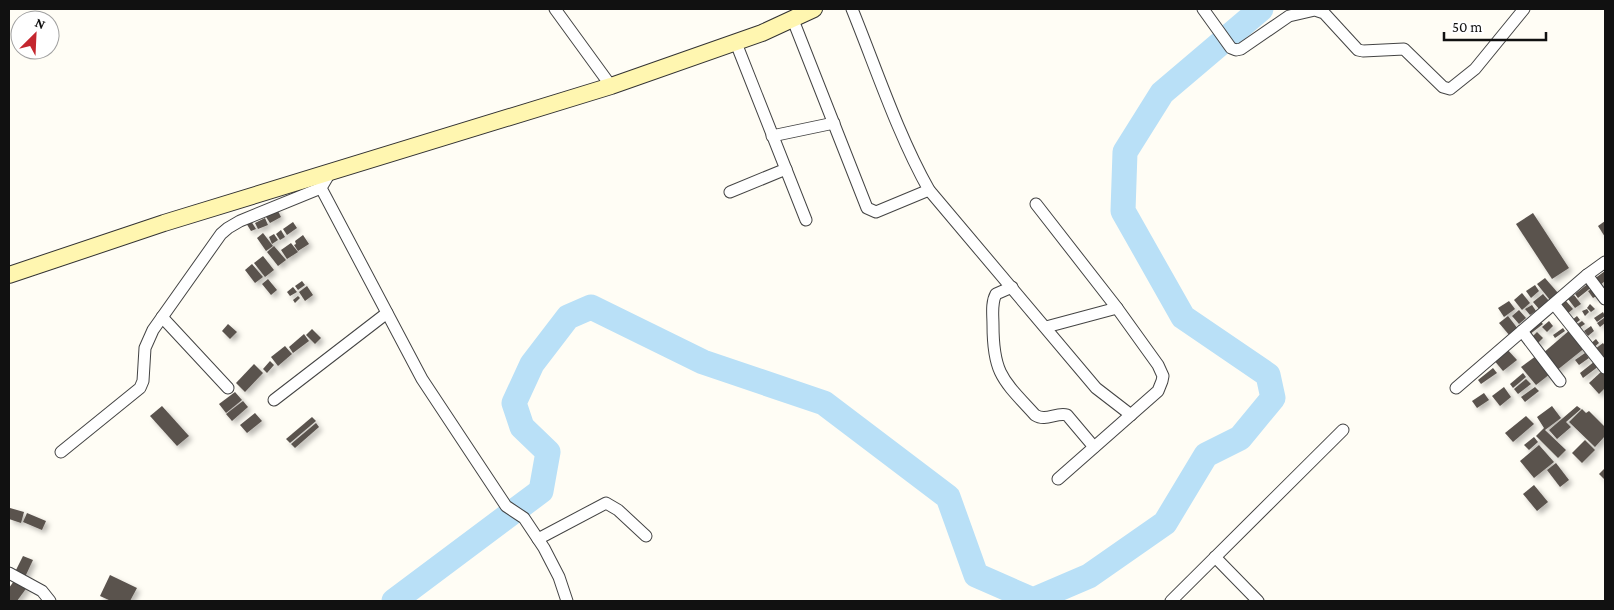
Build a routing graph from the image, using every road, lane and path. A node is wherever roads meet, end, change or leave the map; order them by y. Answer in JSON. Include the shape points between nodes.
{"nodes":[{"id":1,"x":555,"y":9,"type":"edge"},
{"id":2,"x":814,"y":9,"type":"edge"},
{"id":3,"x":852,"y":9,"type":"edge"},
{"id":4,"x":1203,"y":9,"type":"edge"},
{"id":5,"x":1524,"y":9,"type":"edge"},
{"id":6,"x":793,"y":20,"type":"junction"},
{"id":7,"x":736,"y":43,"type":"junction"},
{"id":8,"x":611,"y":86,"type":"junction"},
{"id":9,"x":834,"y":123,"type":"junction"},
{"id":10,"x":772,"y":136,"type":"junction"},
{"id":11,"x":786,"y":169,"type":"junction"},
{"id":12,"x":331,"y":171,"type":"junction"},
{"id":13,"x":321,"y":188,"type":"junction"},
{"id":14,"x":930,"y":190,"type":"junction"},
{"id":15,"x":730,"y":192,"type":"dead end"},
{"id":16,"x":1036,"y":204,"type":"dead end"},
{"id":17,"x":806,"y":220,"type":"dead end"},
{"id":18,"x":1605,"y":262,"type":"edge"},
{"id":19,"x":9,"y":275,"type":"edge"},
{"id":20,"x":1587,"y":275,"type":"junction"},
{"id":21,"x":1012,"y":287,"type":"junction"},
{"id":22,"x":1605,"y":299,"type":"edge"},
{"id":23,"x":1554,"y":304,"type":"junction"},
{"id":24,"x":1117,"y":308,"type":"junction"},
{"id":25,"x":387,"y":313,"type":"junction"},
{"id":26,"x":162,"y":317,"type":"junction"},
{"id":27,"x":1046,"y":327,"type":"junction"},
{"id":28,"x":1522,"y":331,"type":"junction"},
{"id":29,"x":1605,"y":368,"type":"edge"},
{"id":30,"x":1560,"y":382,"type":"dead end"},
{"id":31,"x":228,"y":388,"type":"dead end"},
{"id":32,"x":1456,"y":388,"type":"dead end"},
{"id":33,"x":274,"y":400,"type":"dead end"},
{"id":34,"x":1131,"y":414,"type":"junction"},
{"id":35,"x":1343,"y":430,"type":"dead end"},
{"id":36,"x":1094,"y":447,"type":"junction"},
{"id":37,"x":61,"y":452,"type":"dead end"},
{"id":38,"x":1058,"y":479,"type":"dead end"},
{"id":39,"x":646,"y":536,"type":"dead end"},
{"id":40,"x":538,"y":539,"type":"junction"},
{"id":41,"x":1215,"y":557,"type":"junction"},
{"id":42,"x":9,"y":573,"type":"edge"},
{"id":43,"x":1176,"y":600,"type":"edge"},
{"id":44,"x":48,"y":601,"type":"edge"},
{"id":45,"x":566,"y":601,"type":"edge"},
{"id":46,"x":1258,"y":601,"type":"edge"}],
"edges":[{"from":1,"to":8,"type":"street"},
{"from":2,"to":6,"type":"street"},
{"from":3,"to":14,"type":"street","via":[[906,143]]},
{"from":4,"to":5,"type":"street","via":[[1229,44],[1238,50],[1289,16],[1315,10],[1324,13],[1356,48],[1364,51],[1404,49],[1443,87],[1450,89],[1475,69]]},
{"from":6,"to":7,"type":"street"},
{"from":6,"to":9,"type":"street"},
{"from":7,"to":8,"type":"street"},
{"from":7,"to":10,"type":"street"},
{"from":8,"to":12,"type":"street"},
{"from":9,"to":10,"type":"street"},
{"from":9,"to":14,"type":"street","via":[[869,210],[876,212]]},
{"from":10,"to":11,"type":"street"},
{"from":11,"to":15,"type":"street"},
{"from":11,"to":17,"type":"street"},
{"from":12,"to":13,"type":"street"},
{"from":12,"to":19,"type":"street"},
{"from":13,"to":25,"type":"street"},
{"from":13,"to":26,"type":"street","via":[[228,228],[212,245]]},
{"from":14,"to":21,"type":"street"},
{"from":16,"to":24,"type":"street"},
{"from":18,"to":20,"type":"street"},
{"from":20,"to":22,"type":"street"},
{"from":20,"to":23,"type":"street"},
{"from":21,"to":27,"type":"street"},
{"from":21,"to":36,"type":"street","via":[[996,294],[993,303],[993,347],[1002,376],[1035,415],[1043,418],[1067,416]]},
{"from":23,"to":28,"type":"street"},
{"from":23,"to":29,"type":"street"},
{"from":24,"to":27,"type":"street"},
{"from":24,"to":34,"type":"street","via":[[1163,376],[1158,391]]},
{"from":25,"to":33,"type":"street"},
{"from":25,"to":40,"type":"street","via":[[422,379],[506,506],[524,518]]},
{"from":26,"to":31,"type":"street"},
{"from":26,"to":37,"type":"street","via":[[145,348],[140,388]]},
{"from":27,"to":34,"type":"street","via":[[1096,388]]},
{"from":28,"to":30,"type":"street"},
{"from":28,"to":32,"type":"street"},
{"from":34,"to":36,"type":"street"},
{"from":35,"to":41,"type":"street"},
{"from":36,"to":38,"type":"street"},
{"from":39,"to":40,"type":"street","via":[[606,503]]},
{"from":40,"to":45,"type":"street","via":[[553,561]]},
{"from":41,"to":43,"type":"street"},
{"from":41,"to":46,"type":"street"},
{"from":42,"to":44,"type":"street","via":[[42,591]]}]}
